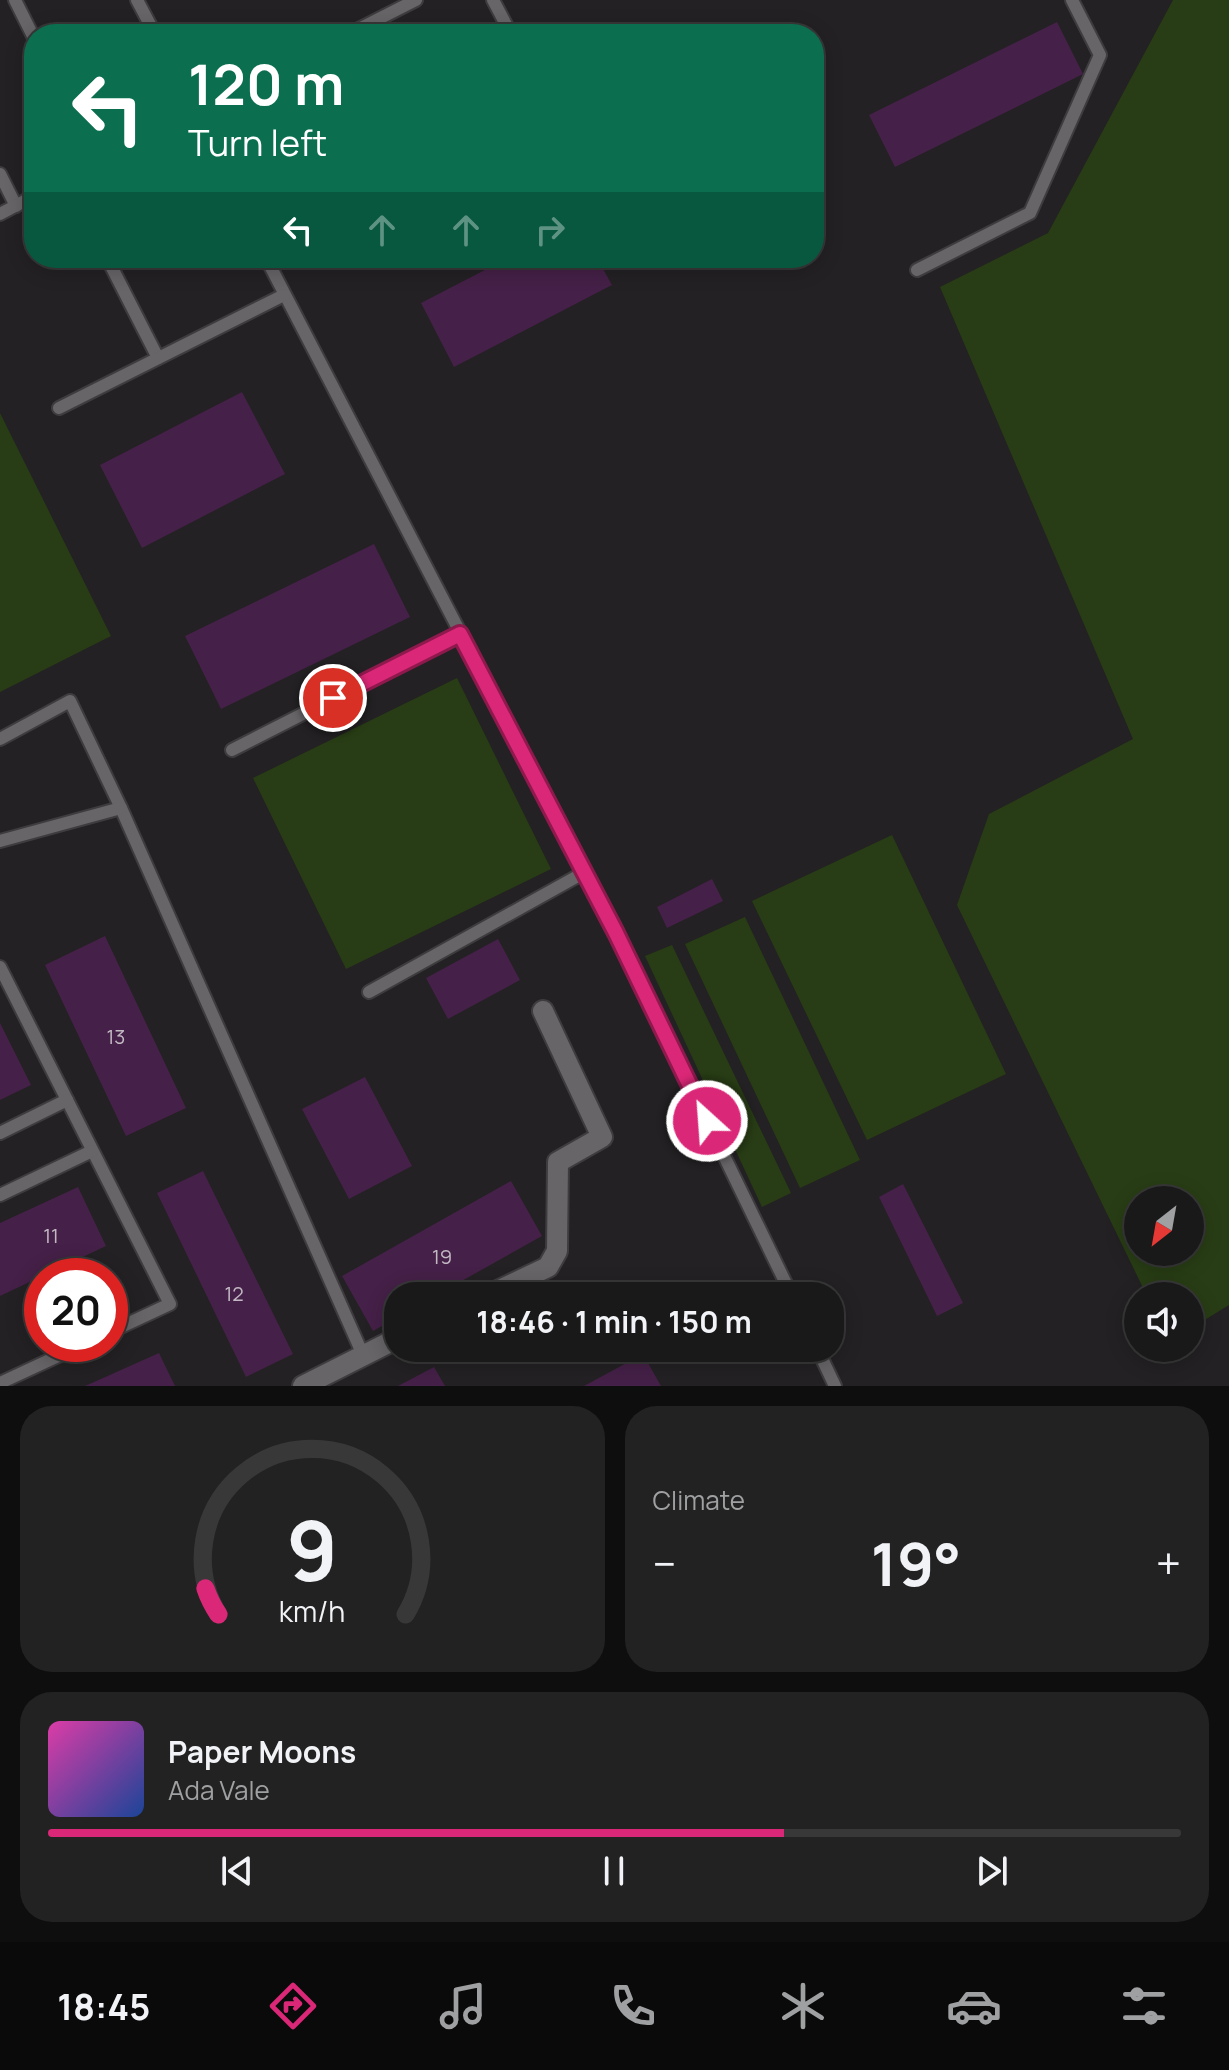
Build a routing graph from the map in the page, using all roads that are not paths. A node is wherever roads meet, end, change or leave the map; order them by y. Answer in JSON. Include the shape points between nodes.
{"nodes":[{"id":1,"x":15,"y":0,"type":"edge"},
{"id":2,"x":137,"y":0,"type":"edge"},
{"id":3,"x":416,"y":0,"type":"edge"},
{"id":4,"x":493,"y":0,"type":"edge"},
{"id":5,"x":1072,"y":0,"type":"edge"},
{"id":6,"x":27,"y":24,"type":"edge"},
{"id":7,"x":150,"y":24,"type":"edge"},
{"id":8,"x":369,"y":24,"type":"edge"},
{"id":9,"x":506,"y":24,"type":"edge"},
{"id":10,"x":0,"y":174,"type":"edge"},
{"id":11,"x":24,"y":202,"type":"edge"},
{"id":12,"x":16,"y":206,"type":"junction"},
{"id":13,"x":0,"y":214,"type":"edge"},
{"id":14,"x":112,"y":268,"type":"edge"},
{"id":15,"x":271,"y":268,"type":"edge"},
{"id":16,"x":917,"y":270,"type":"dead end"},
{"id":17,"x":284,"y":295,"type":"junction"},
{"id":18,"x":158,"y":358,"type":"junction"},
{"id":19,"x":59,"y":408,"type":"dead end"},
{"id":20,"x":460,"y":634,"type":"junction"},
{"id":21,"x":0,"y":739,"type":"edge"},
{"id":22,"x":232,"y":750,"type":"dead end"},
{"id":23,"x":121,"y":808,"type":"junction"},
{"id":24,"x":0,"y":841,"type":"edge"},
{"id":25,"x":585,"y":872,"type":"junction"},
{"id":26,"x":0,"y":967,"type":"edge"},
{"id":27,"x":369,"y":992,"type":"dead end"},
{"id":28,"x":543,"y":1011,"type":"dead end"},
{"id":29,"x":67,"y":1100,"type":"junction"},
{"id":30,"x":0,"y":1133,"type":"edge"},
{"id":31,"x":92,"y":1151,"type":"junction"},
{"id":32,"x":0,"y":1195,"type":"edge"},
{"id":33,"x":516,"y":1282,"type":"edge"},
{"id":34,"x":785,"y":1282,"type":"edge"},
{"id":35,"x":128,"y":1324,"type":"edge"},
{"id":36,"x":384,"y":1345,"type":"edge"},
{"id":37,"x":363,"y":1355,"type":"junction"},
{"id":38,"x":45,"y":1362,"type":"edge"},
{"id":39,"x":824,"y":1362,"type":"edge"},
{"id":40,"x":0,"y":1383,"type":"edge"},
{"id":41,"x":303,"y":1386,"type":"edge"},
{"id":42,"x":835,"y":1386,"type":"edge"}],
"edges":[{"from":1,"to":6,"type":"lane"},
{"from":2,"to":7,"type":"lane"},
{"from":3,"to":8,"type":"lane"},
{"from":4,"to":9,"type":"lane"},
{"from":5,"to":16,"type":"lane","via":[[1100,55],[1030,213]]},
{"from":10,"to":12,"type":"lane"},
{"from":11,"to":12,"type":"lane"},
{"from":12,"to":13,"type":"lane"},
{"from":14,"to":18,"type":"lane"},
{"from":15,"to":17,"type":"lane"},
{"from":17,"to":18,"type":"lane"},
{"from":17,"to":20,"type":"lane"},
{"from":18,"to":19,"type":"lane"},
{"from":20,"to":22,"type":"lane"},
{"from":20,"to":25,"type":"lane"},
{"from":21,"to":23,"type":"lane","via":[[70,701]]},
{"from":23,"to":24,"type":"lane"},
{"from":23,"to":37,"type":"lane"},
{"from":25,"to":27,"type":"lane"},
{"from":25,"to":34,"type":"lane"},
{"from":26,"to":29,"type":"lane"},
{"from":28,"to":33,"type":"street","via":[[602,1137],[558,1162],[557,1251],[548,1267]]},
{"from":29,"to":30,"type":"lane"},
{"from":29,"to":31,"type":"lane"},
{"from":31,"to":32,"type":"lane"},
{"from":31,"to":35,"type":"lane","via":[[170,1304]]},
{"from":36,"to":37,"type":"street"},
{"from":37,"to":41,"type":"street"},
{"from":38,"to":40,"type":"lane"},
{"from":39,"to":42,"type":"lane"}]}
